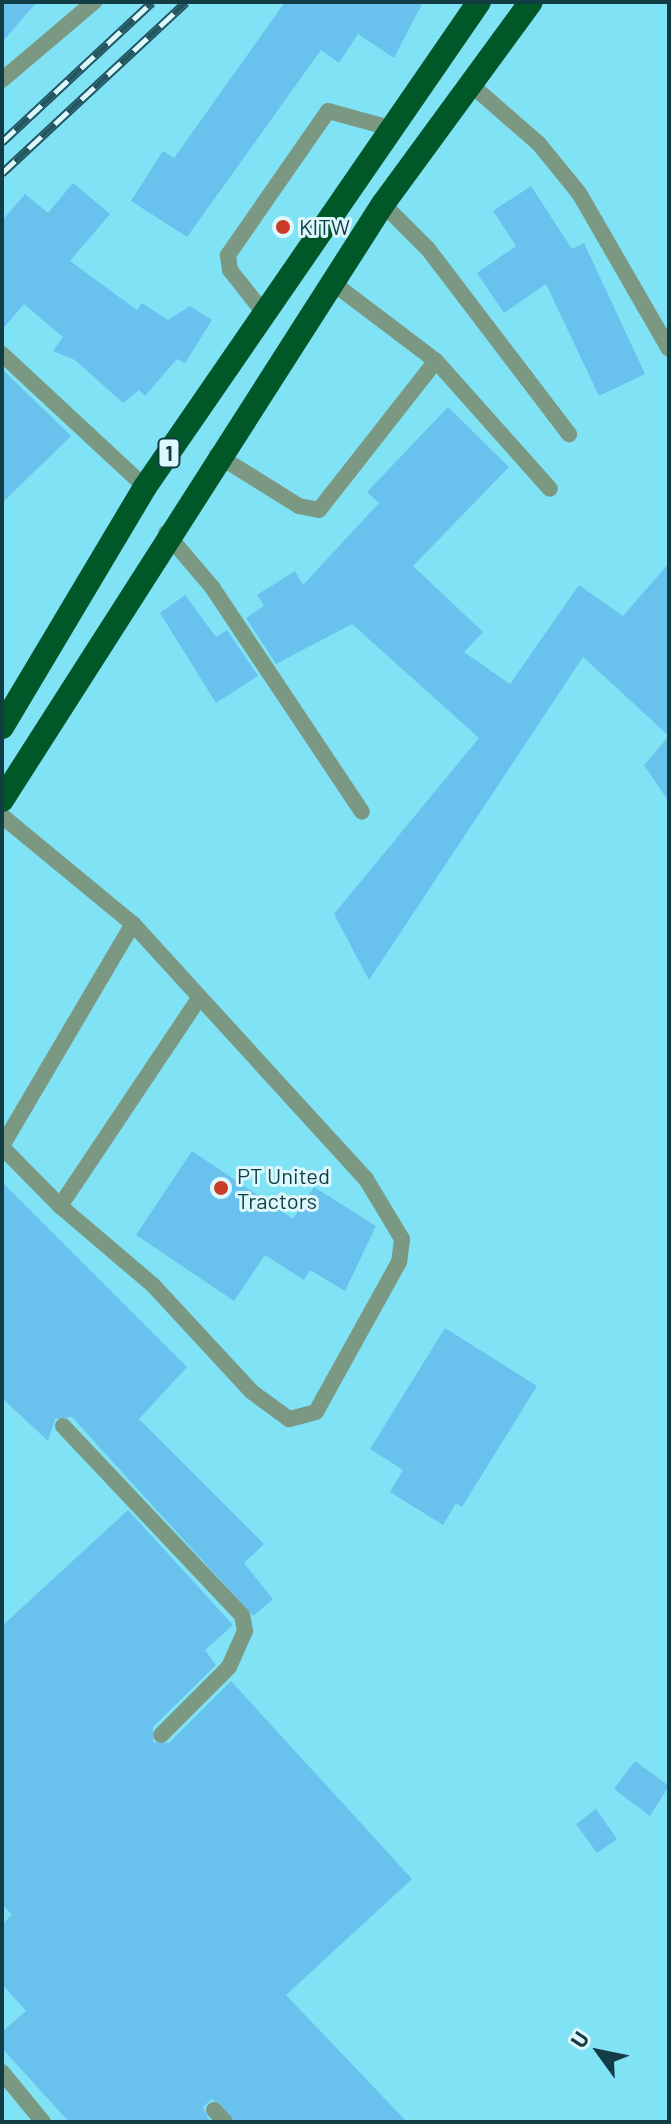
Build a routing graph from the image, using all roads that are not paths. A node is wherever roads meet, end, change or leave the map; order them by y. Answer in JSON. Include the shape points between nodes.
{"nodes":[{"id":1,"x":94,"y":2,"type":"edge"},
{"id":2,"x":479,"y":2,"type":"edge"},
{"id":3,"x":531,"y":2,"type":"edge"},
{"id":4,"x":2,"y":80,"type":"edge"},
{"id":5,"x":468,"y":82,"type":"junction"},
{"id":6,"x":390,"y":128,"type":"junction"},
{"id":7,"x":383,"y":204,"type":"junction"},
{"id":8,"x":333,"y":283,"type":"junction"},
{"id":9,"x":264,"y":313,"type":"junction"},
{"id":10,"x":669,"y":349,"type":"edge"},
{"id":11,"x":2,"y":354,"type":"edge"},
{"id":12,"x":436,"y":361,"type":"junction"},
{"id":13,"x":569,"y":434,"type":"dead end"},
{"id":14,"x":217,"y":455,"type":"junction"},
{"id":15,"x":145,"y":487,"type":"junction"},
{"id":16,"x":550,"y":489,"type":"dead end"},
{"id":17,"x":166,"y":533,"type":"junction"},
{"id":18,"x":2,"y":727,"type":"edge"},
{"id":19,"x":2,"y":800,"type":"edge"},
{"id":20,"x":362,"y":812,"type":"dead end"},
{"id":21,"x":2,"y":816,"type":"edge"},
{"id":22,"x":133,"y":924,"type":"junction"},
{"id":23,"x":198,"y":1000,"type":"junction"},
{"id":24,"x":2,"y":1147,"type":"edge"},
{"id":25,"x":60,"y":1206,"type":"junction"},
{"id":26,"x":63,"y":1426,"type":"dead end"},
{"id":27,"x":161,"y":1735,"type":"dead end"},
{"id":28,"x":2,"y":2072,"type":"edge"},
{"id":29,"x":43,"y":2122,"type":"edge"}],
"edges":[{"from":1,"to":4,"type":"street"},
{"from":2,"to":6,"type":"highway","number":"1"},
{"from":3,"to":5,"type":"highway","number":"1"},
{"from":5,"to":7,"type":"highway","number":"1"},
{"from":5,"to":10,"type":"street","via":[[539,144],[579,193]]},
{"from":6,"to":9,"type":"highway","number":"1"},
{"from":6,"to":9,"type":"street","via":[[328,111],[228,255],[230,270]]},
{"from":7,"to":8,"type":"highway","number":"1"},
{"from":7,"to":13,"type":"street","via":[[428,249]]},
{"from":8,"to":12,"type":"street"},
{"from":8,"to":14,"type":"highway","number":"1"},
{"from":9,"to":15,"type":"highway","number":"1"},
{"from":11,"to":15,"type":"street"},
{"from":12,"to":14,"type":"street","via":[[319,510],[299,506]]},
{"from":12,"to":16,"type":"street"},
{"from":14,"to":17,"type":"highway","number":"1"},
{"from":15,"to":18,"type":"highway","number":"1"},
{"from":17,"to":19,"type":"highway","number":"1"},
{"from":17,"to":20,"type":"street","via":[[212,587]]},
{"from":21,"to":22,"type":"street"},
{"from":22,"to":23,"type":"street"},
{"from":22,"to":24,"type":"street"},
{"from":23,"to":25,"type":"street"},
{"from":23,"to":25,"type":"street","via":[[366,1179],[402,1239],[399,1262],[316,1412],[289,1419],[252,1392],[154,1286]]},
{"from":24,"to":25,"type":"street"},
{"from":26,"to":27,"type":"street","via":[[242,1615],[245,1631],[229,1667]]},
{"from":28,"to":29,"type":"street"}]}
